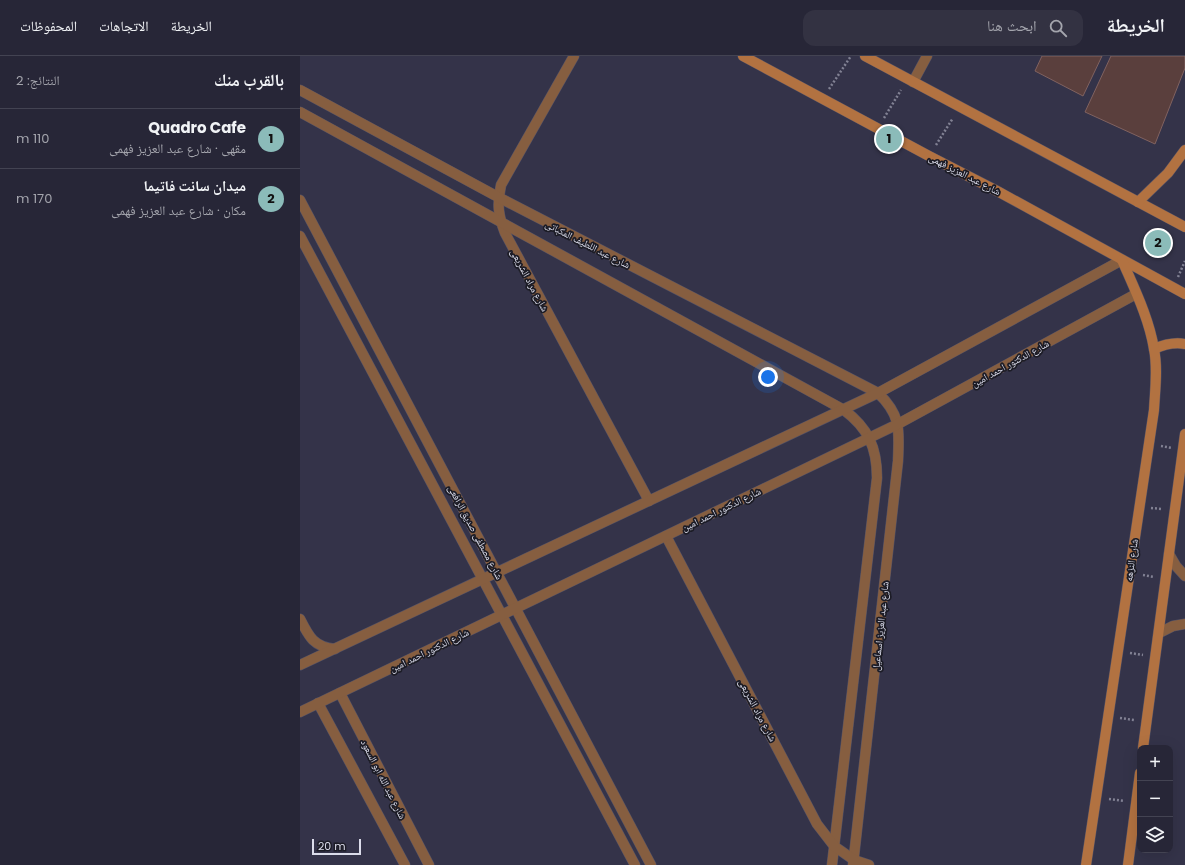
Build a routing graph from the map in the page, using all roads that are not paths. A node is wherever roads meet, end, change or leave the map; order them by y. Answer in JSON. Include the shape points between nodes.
{"nodes":[{"id":1,"x":574,"y":56,"type":"edge"},
{"id":2,"x":744,"y":56,"type":"edge"},
{"id":3,"x":865,"y":56,"type":"edge"},
{"id":4,"x":927,"y":56,"type":"edge"},
{"id":5,"x":910,"y":80,"type":"junction"},
{"id":6,"x":300,"y":90,"type":"edge"},
{"id":7,"x":300,"y":112,"type":"edge"},
{"id":8,"x":1185,"y":152,"type":"edge"},
{"id":9,"x":498,"y":197,"type":"junction"},
{"id":10,"x":300,"y":200,"type":"edge"},
{"id":11,"x":1138,"y":202,"type":"junction"},
{"id":12,"x":500,"y":222,"type":"junction"},
{"id":13,"x":1185,"y":227,"type":"edge"},
{"id":14,"x":300,"y":236,"type":"edge"},
{"id":15,"x":1122,"y":260,"type":"junction"},
{"id":16,"x":1136,"y":294,"type":"junction"},
{"id":17,"x":1185,"y":294,"type":"edge"},
{"id":18,"x":1185,"y":344,"type":"edge"},
{"id":19,"x":1154,"y":348,"type":"junction"},
{"id":20,"x":878,"y":393,"type":"junction"},
{"id":21,"x":844,"y":410,"type":"junction"},
{"id":22,"x":898,"y":424,"type":"junction"},
{"id":23,"x":1185,"y":434,"type":"edge"},
{"id":24,"x":870,"y":438,"type":"junction"},
{"id":25,"x":649,"y":501,"type":"junction"},
{"id":26,"x":666,"y":536,"type":"junction"},
{"id":27,"x":1169,"y":554,"type":"junction"},
{"id":28,"x":497,"y":573,"type":"junction"},
{"id":29,"x":1185,"y":576,"type":"edge"},
{"id":30,"x":483,"y":579,"type":"junction"},
{"id":31,"x":516,"y":608,"type":"junction"},
{"id":32,"x":502,"y":615,"type":"junction"},
{"id":33,"x":300,"y":619,"type":"edge"},
{"id":34,"x":1185,"y":624,"type":"edge"},
{"id":35,"x":1159,"y":633,"type":"junction"},
{"id":36,"x":335,"y":649,"type":"junction"},
{"id":37,"x":300,"y":665,"type":"edge"},
{"id":38,"x":340,"y":693,"type":"junction"},
{"id":39,"x":318,"y":703,"type":"junction"},
{"id":40,"x":300,"y":712,"type":"edge"},
{"id":41,"x":1143,"y":745,"type":"edge"},
{"id":42,"x":1139,"y":781,"type":"edge"},
{"id":43,"x":834,"y":846,"type":"junction"},
{"id":44,"x":853,"y":862,"type":"edge"},
{"id":45,"x":405,"y":865,"type":"edge"},
{"id":46,"x":429,"y":865,"type":"edge"},
{"id":47,"x":635,"y":865,"type":"edge"},
{"id":48,"x":651,"y":865,"type":"edge"},
{"id":49,"x":832,"y":865,"type":"edge"},
{"id":50,"x":869,"y":865,"type":"edge"},
{"id":51,"x":1086,"y":865,"type":"edge"},
{"id":52,"x":1128,"y":865,"type":"edge"}],
"edges":[{"from":1,"to":9,"type":"street","name":"شارع مراد الشريعى","via":[[507,174]]},
{"from":2,"to":15,"type":"main road","name":"شارع عبد العزيز فهمى"},
{"from":3,"to":5,"type":"main road"},
{"from":4,"to":5,"type":"street"},
{"from":5,"to":11,"type":"main road"},
{"from":6,"to":9,"type":"street","name":"شارع عبد اللطيف المكباتى"},
{"from":7,"to":12,"type":"street"},
{"from":8,"to":11,"type":"main road"},
{"from":9,"to":12,"type":"street","name":"شارع مراد الشريعى"},
{"from":9,"to":20,"type":"street","name":"شارع عبد اللطيف المكباتى"},
{"from":10,"to":28,"type":"street","name":"شارع مصطفى صديق الرافعى"},
{"from":11,"to":13,"type":"main road"},
{"from":12,"to":21,"type":"street"},
{"from":12,"to":25,"type":"street","name":"شارع مراد الشريعى"},
{"from":14,"to":30,"type":"street","name":"شارع مصطفى صديق الرافعى"},
{"from":15,"to":16,"type":"main road","name":"شارع النزهه"},
{"from":15,"to":17,"type":"main road","name":"شارع عبد العزيز فهمى"},
{"from":15,"to":20,"type":"street"},
{"from":16,"to":19,"type":"main road","name":"شارع النزهه"},
{"from":16,"to":22,"type":"street","name":"شارع الدكتور احمد امين"},
{"from":18,"to":19,"type":"main road","via":[[1164,344]]},
{"from":19,"to":51,"type":"main road","name":"شارع النزهه","via":[[1154,410]]},
{"from":20,"to":21,"type":"street"},
{"from":20,"to":22,"type":"street","name":"شارع عبد العزيز اسماعيل","via":[[888,402]]},
{"from":21,"to":24,"type":"street","name":"شارع عبد العزيز اسماعيل","via":[[854,417]]},
{"from":21,"to":25,"type":"street"},
{"from":22,"to":24,"type":"street","name":"شارع الدكتور احمد امين"},
{"from":22,"to":44,"type":"street","name":"شارع عبد العزيز اسماعيل","via":[[896,479]]},
{"from":23,"to":27,"type":"main road"},
{"from":24,"to":26,"type":"street","name":"شارع الدكتور احمد امين"},
{"from":24,"to":43,"type":"street","name":"شارع عبد العزيز اسماعيل","via":[[875,451],[877,478]]},
{"from":25,"to":28,"type":"street"},
{"from":26,"to":31,"type":"street","name":"شارع الدكتور احمد امين"},
{"from":26,"to":43,"type":"street","name":"شارع مراد الشريعى","via":[[817,824]]},
{"from":27,"to":29,"type":"street"},
{"from":27,"to":35,"type":"main road"},
{"from":28,"to":30,"type":"street"},
{"from":28,"to":31,"type":"street","name":"شارع مصطفى صديق الرافعى"},
{"from":30,"to":32,"type":"street","name":"شارع مصطفى صديق الرافعى"},
{"from":30,"to":36,"type":"street"},
{"from":31,"to":32,"type":"street","name":"شارع الدكتور احمد امين"},
{"from":31,"to":48,"type":"street","name":"شارع مصطفى صديق الرافعى"},
{"from":32,"to":38,"type":"street","name":"شارع الدكتور احمد امين"},
{"from":32,"to":47,"type":"street","name":"شارع مصطفى صديق الرافعى"},
{"from":33,"to":36,"type":"street","via":[[313,641],[320,646]]},
{"from":34,"to":35,"type":"street","via":[[1173,626]]},
{"from":35,"to":41,"type":"main road"},
{"from":36,"to":37,"type":"street"},
{"from":38,"to":39,"type":"street","name":"شارع الدكتور احمد امين"},
{"from":38,"to":46,"type":"street","name":"شارع عبد الله ابو السعود"},
{"from":39,"to":40,"type":"street","name":"شارع الدكتور احمد امين"},
{"from":39,"to":45,"type":"street"},
{"from":42,"to":52,"type":"main road"},
{"from":43,"to":44,"type":"street","name":"شارع مراد الشريعى"},
{"from":43,"to":49,"type":"street","name":"شارع عبد العزيز اسماعيل"},
{"from":44,"to":50,"type":"street","name":"شارع مراد الشريعى"}]}
